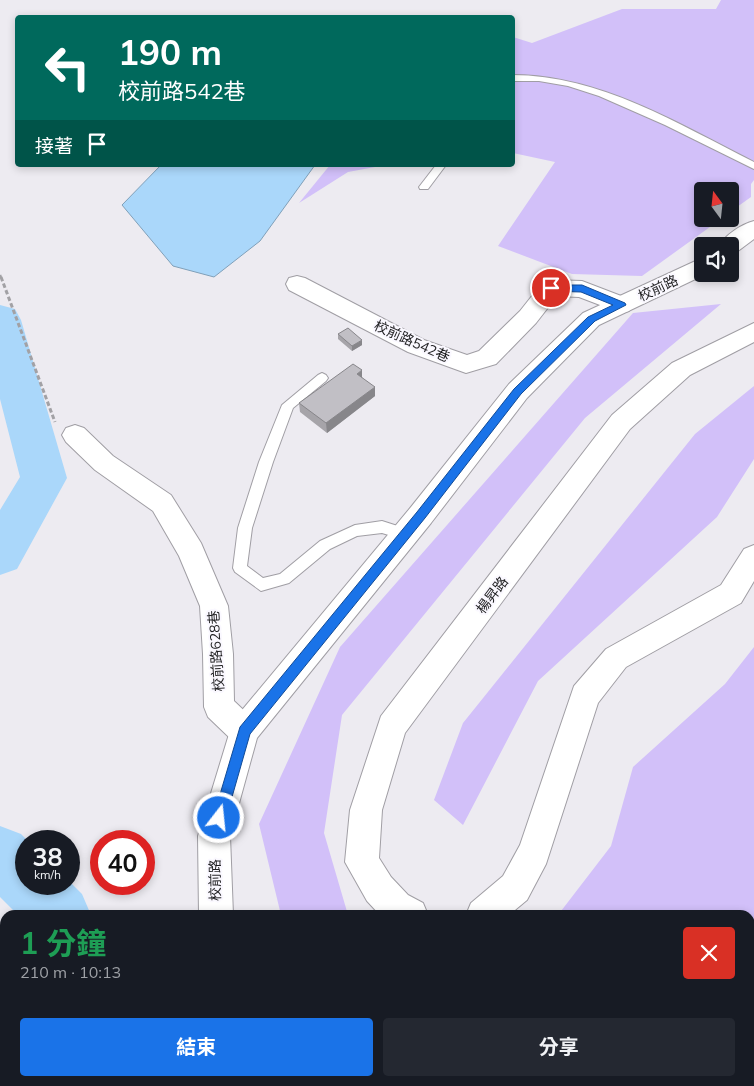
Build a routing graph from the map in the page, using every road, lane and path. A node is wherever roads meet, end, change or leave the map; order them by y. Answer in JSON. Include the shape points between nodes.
{"nodes":[{"id":1,"x":515,"y":78,"type":"edge"},
{"id":2,"x":754,"y":166,"type":"edge"},
{"id":3,"x":439,"y":167,"type":"edge"},
{"id":4,"x":424,"y":186,"type":"dead end"},
{"id":5,"x":754,"y":228,"type":"edge"},
{"id":6,"x":739,"y":239,"type":"edge"},
{"id":7,"x":694,"y":272,"type":"edge"},
{"id":8,"x":0,"y":275,"type":"edge"},
{"id":9,"x":297,"y":284,"type":"dead end"},
{"id":10,"x":622,"y":305,"type":"junction"},
{"id":11,"x":754,"y":332,"type":"edge"},
{"id":12,"x":322,"y":378,"type":"dead end"},
{"id":13,"x":75,"y":435,"type":"joint"},
{"id":14,"x":405,"y":534,"type":"junction"},
{"id":15,"x":754,"y":557,"type":"edge"},
{"id":16,"x":244,"y":731,"type":"junction"},
{"id":17,"x":216,"y":910,"type":"edge"},
{"id":18,"x":402,"y":910,"type":"edge"},
{"id":19,"x":489,"y":910,"type":"edge"}],
"edges":[{"from":1,"to":2,"type":"lane","via":[[548,79],[592,91],[636,108]]},
{"from":3,"to":4,"type":"lane"},
{"from":5,"to":6,"type":"street"},
{"from":7,"to":10,"type":"street","name":"校前路"},
{"from":8,"to":13,"type":"path","via":[[54,421]]},
{"from":9,"to":10,"type":"street","name":"校前路542巷","via":[[416,346],[466,364],[487,358],[528,317],[551,288],[582,289]]},
{"from":10,"to":14,"type":"street","name":"校前路","via":[[591,319],[518,391]]},
{"from":11,"to":18,"type":"street","name":"楊昇路","via":[[681,369],[621,422],[392,726],[366,810],[362,862],[380,889]]},
{"from":12,"to":14,"type":"lane","via":[[288,405],[245,528],[240,568],[261,585],[284,579],[325,546],[355,531],[382,527]]},
{"from":13,"to":16,"type":"street","name":"校前路628巷","via":[[104,463],[162,503],[191,551],[214,606],[219,707]]},
{"from":14,"to":16,"type":"street","name":"校前路"},
{"from":15,"to":19,"type":"street","via":[[732,594],[616,658],[585,696],[534,852],[515,888]]},
{"from":16,"to":17,"type":"street","name":"校前路","via":[[214,836]]}]}
